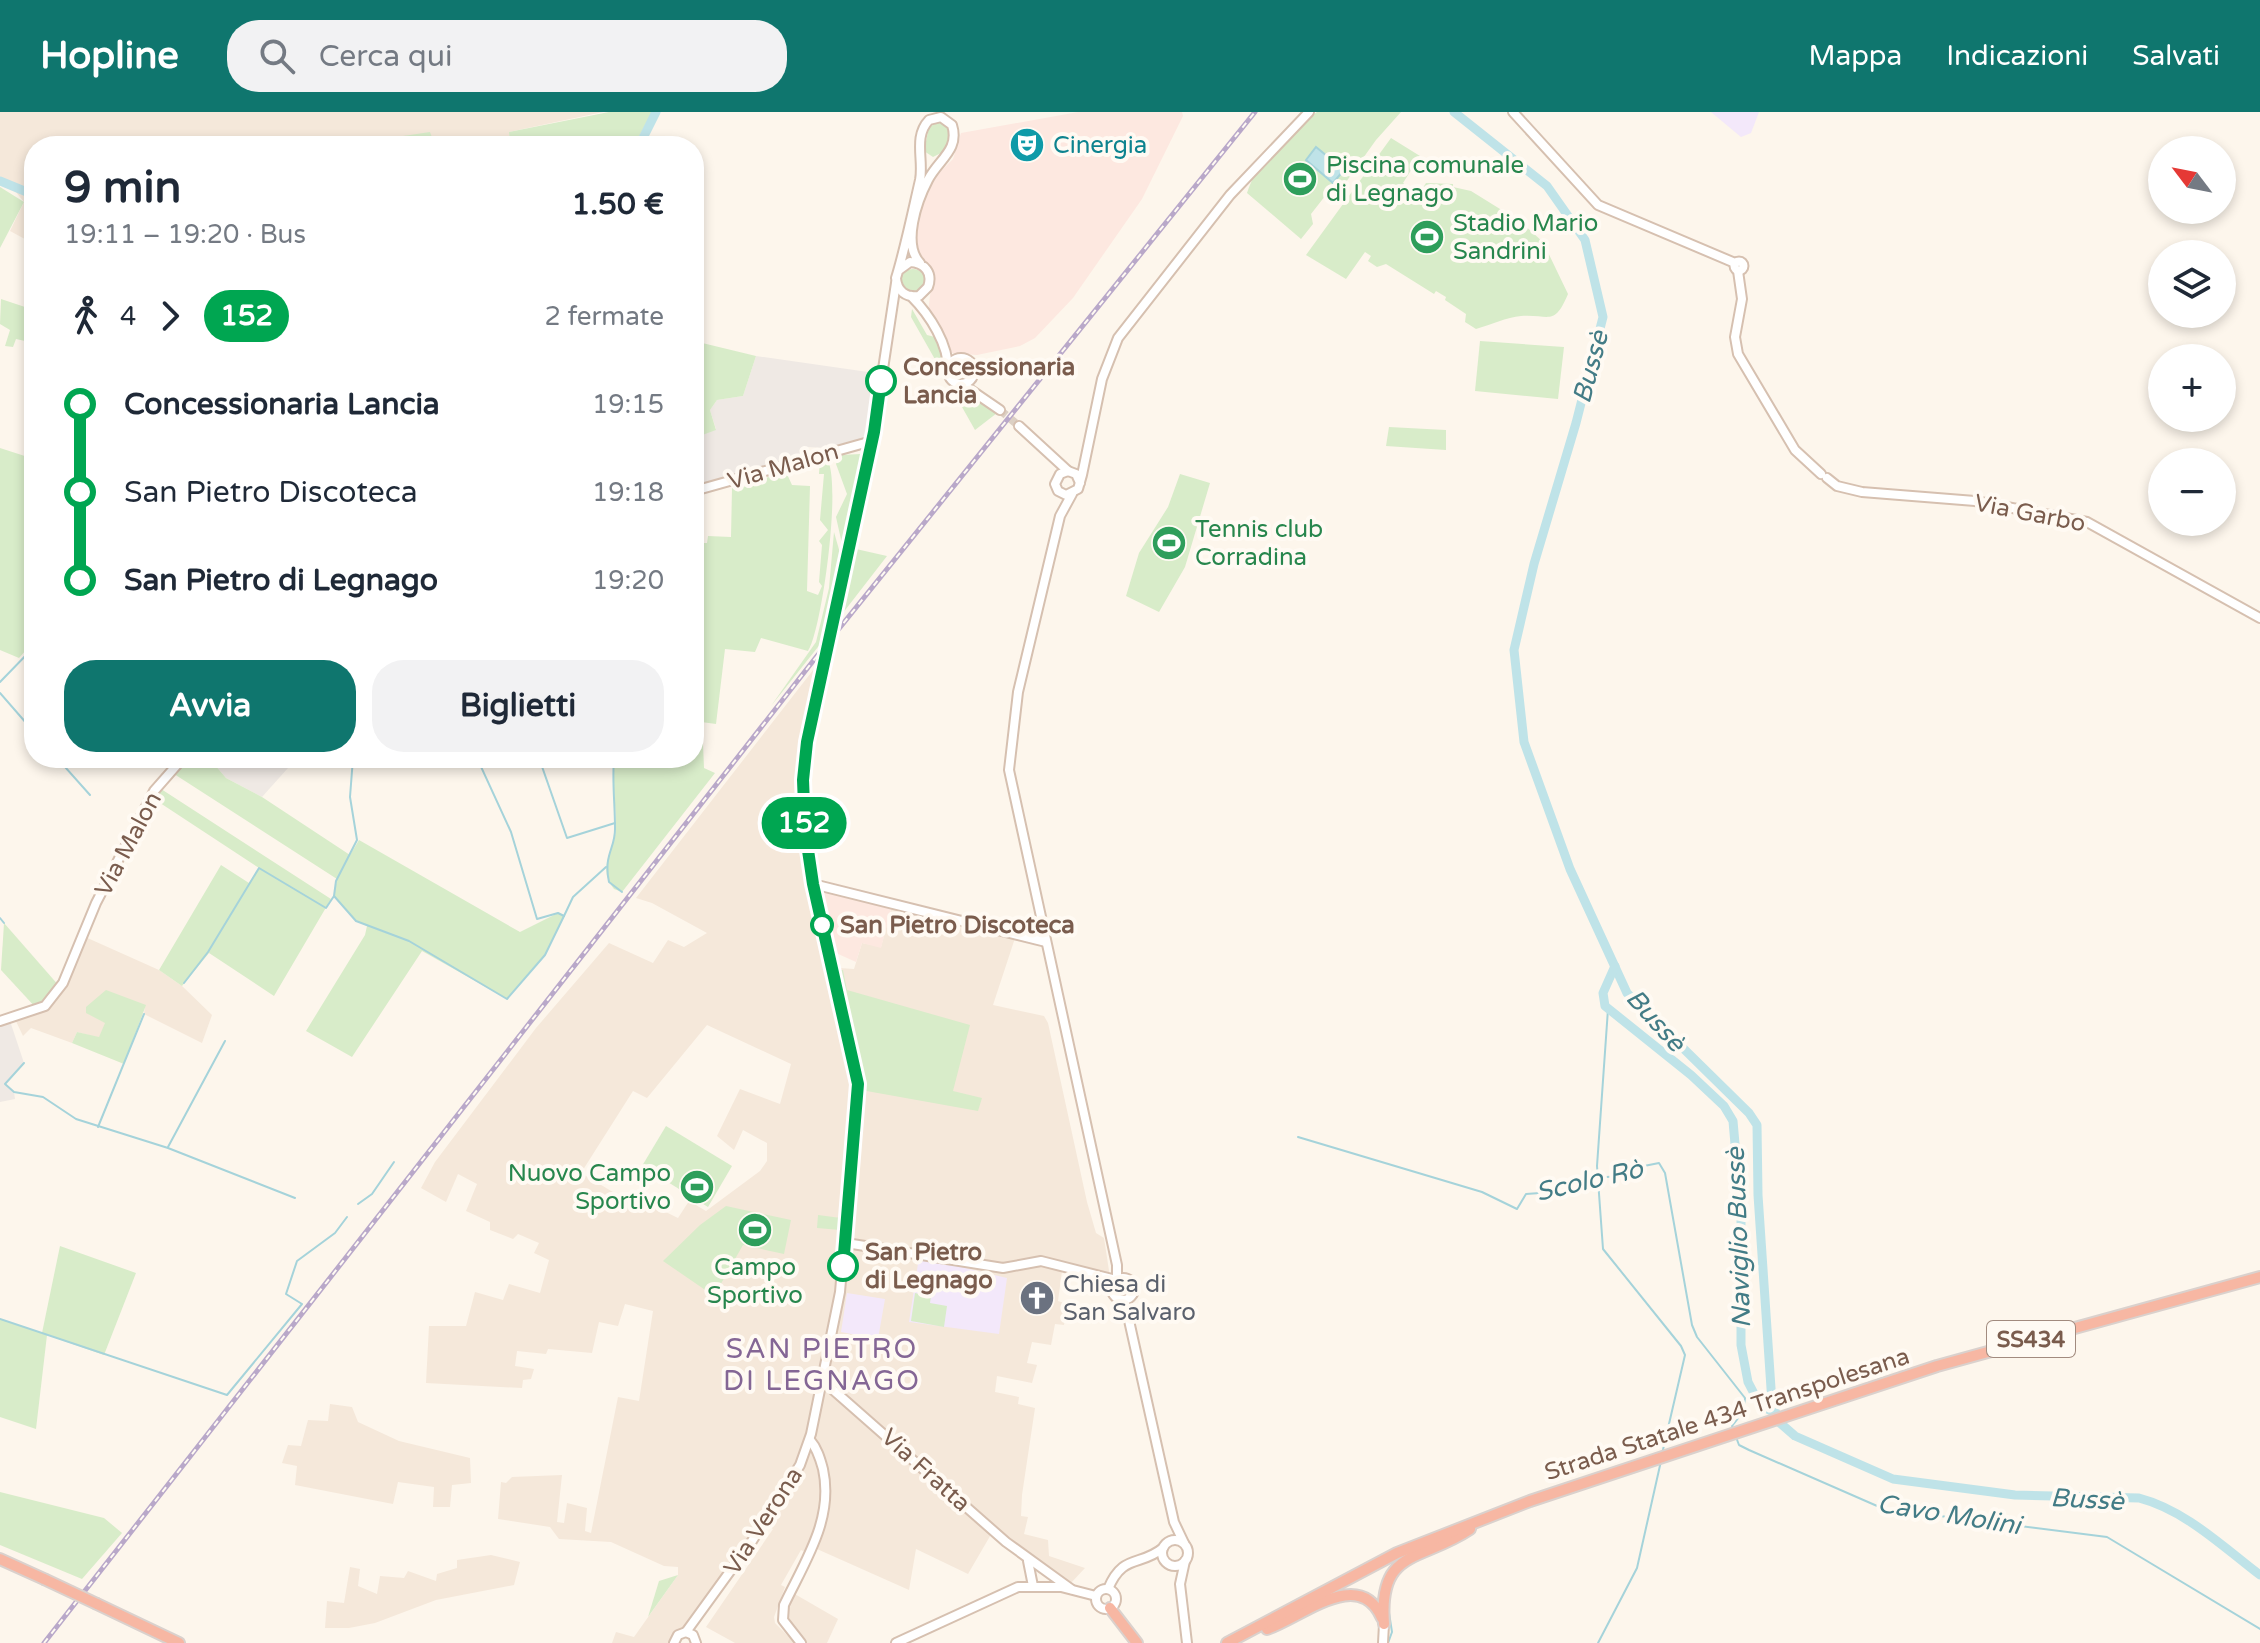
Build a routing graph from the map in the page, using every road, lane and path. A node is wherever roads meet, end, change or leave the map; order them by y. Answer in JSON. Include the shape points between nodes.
{"nodes":[{"id":1,"x":950,"y":112,"type":"edge"},
{"id":2,"x":1309,"y":112,"type":"edge"},
{"id":3,"x":1513,"y":112,"type":"edge"},
{"id":4,"x":931,"y":116,"type":"edge"},
{"id":5,"x":951,"y":124,"type":"junction"},
{"id":6,"x":921,"y":154,"type":"junction"},
{"id":7,"x":943,"y":161,"type":"junction"},
{"id":8,"x":920,"y":263,"type":"junction"},
{"id":9,"x":899,"y":270,"type":"junction"},
{"id":10,"x":896,"y":282,"type":"junction"},
{"id":11,"x":925,"y":291,"type":"junction"},
{"id":12,"x":909,"y":296,"type":"junction"},
{"id":13,"x":891,"y":307,"type":"junction"},
{"id":14,"x":926,"y":312,"type":"junction"},
{"id":15,"x":944,"y":347,"type":"junction"},
{"id":16,"x":959,"y":359,"type":"junction"},
{"id":17,"x":948,"y":371,"type":"junction"},
{"id":18,"x":973,"y":377,"type":"junction"},
{"id":19,"x":962,"y":384,"type":"junction"},
{"id":20,"x":980,"y":394,"type":"junction"},
{"id":21,"x":1000,"y":410,"type":"tunnel mouth"},
{"id":22,"x":1019,"y":426,"type":"tunnel mouth"},
{"id":23,"x":872,"y":441,"type":"junction"},
{"id":24,"x":1053,"y":456,"type":"junction"},
{"id":25,"x":1084,"y":460,"type":"junction"},
{"id":26,"x":1070,"y":471,"type":"junction"},
{"id":27,"x":1058,"y":476,"type":"junction"},
{"id":28,"x":1080,"y":483,"type":"junction"},
{"id":29,"x":704,"y":488,"type":"edge"},
{"id":30,"x":1058,"y":491,"type":"junction"},
{"id":31,"x":1072,"y":494,"type":"junction"},
{"id":32,"x":1060,"y":516,"type":"junction"},
{"id":33,"x":2260,"y":618,"type":"edge"},
{"id":34,"x":833,"y":624,"type":"tunnel mouth"},
{"id":35,"x":827,"y":651,"type":"tunnel mouth"},
{"id":36,"x":174,"y":768,"type":"edge"},
{"id":37,"x":813,"y":884,"type":"junction"},
{"id":38,"x":1046,"y":942,"type":"junction"},
{"id":39,"x":0,"y":1021,"type":"edge"},
{"id":40,"x":846,"y":1243,"type":"junction"},
{"id":41,"x":1117,"y":1265,"type":"junction"},
{"id":42,"x":2260,"y":1277,"type":"edge"},
{"id":43,"x":1128,"y":1278,"type":"junction"},
{"id":44,"x":1115,"y":1283,"type":"junction"},
{"id":45,"x":2260,"y":1284,"type":"edge"},
{"id":46,"x":1131,"y":1297,"type":"junction"},
{"id":47,"x":1118,"y":1299,"type":"junction"},
{"id":48,"x":1128,"y":1316,"type":"junction"},
{"id":49,"x":823,"y":1381,"type":"junction"},
{"id":50,"x":1807,"y":1411,"type":"junction"},
{"id":51,"x":810,"y":1440,"type":"junction"},
{"id":52,"x":1638,"y":1468,"type":"junction"},
{"id":53,"x":1174,"y":1522,"type":"junction"},
{"id":54,"x":1470,"y":1529,"type":"junction"},
{"id":55,"x":1184,"y":1543,"type":"junction"},
{"id":56,"x":1164,"y":1546,"type":"junction"},
{"id":57,"x":1149,"y":1557,"type":"junction"},
{"id":58,"x":0,"y":1559,"type":"edge"},
{"id":59,"x":1028,"y":1561,"type":"junction"},
{"id":60,"x":1185,"y":1561,"type":"junction"},
{"id":61,"x":1168,"y":1563,"type":"junction"},
{"id":62,"x":0,"y":1565,"type":"edge"},
{"id":63,"x":1044,"y":1573,"type":"junction"},
{"id":64,"x":1033,"y":1575,"type":"junction"},
{"id":65,"x":42,"y":1581,"type":"junction"},
{"id":66,"x":1180,"y":1584,"type":"junction"},
{"id":67,"x":1033,"y":1586,"type":"junction"},
{"id":68,"x":1071,"y":1589,"type":"junction"},
{"id":69,"x":1108,"y":1589,"type":"junction"},
{"id":70,"x":1096,"y":1596,"type":"junction"},
{"id":71,"x":96,"y":1606,"type":"junction"},
{"id":72,"x":706,"y":1607,"type":"junction"},
{"id":73,"x":1110,"y":1608,"type":"junction"},
{"id":74,"x":1280,"y":1615,"type":"junction"},
{"id":75,"x":1384,"y":1624,"type":"junction"},
{"id":76,"x":1267,"y":1629,"type":"junction"},
{"id":77,"x":686,"y":1632,"type":"junction"},
{"id":78,"x":1136,"y":1640,"type":"edge"},
{"id":79,"x":1187,"y":1640,"type":"edge"},
{"id":80,"x":696,"y":1641,"type":"edge"},
{"id":81,"x":166,"y":1643,"type":"edge"},
{"id":82,"x":179,"y":1643,"type":"edge"},
{"id":83,"x":674,"y":1643,"type":"edge"},
{"id":84,"x":801,"y":1643,"type":"edge"},
{"id":85,"x":896,"y":1643,"type":"edge"},
{"id":86,"x":1215,"y":1643,"type":"edge"},
{"id":87,"x":1227,"y":1643,"type":"edge"},
{"id":88,"x":1240,"y":1643,"type":"edge"},
{"id":89,"x":1383,"y":1643,"type":"edge"}],
"edges":[{"from":1,"to":5,"type":"street"},
{"from":2,"to":25,"type":"street","via":[[1230,195],[1118,338],[1102,379]]},
{"from":3,"to":33,"type":"street","name":"Via Garbo","via":[[1598,205],[1736,267],[1742,299],[1735,337],[1738,354],[1795,450],[1837,486],[2078,519]]},
{"from":4,"to":5,"type":"street"},
{"from":4,"to":6,"type":"street","via":[[923,129]]},
{"from":5,"to":7,"type":"street","via":[[951,150]]},
{"from":6,"to":7,"type":"street","via":[[930,162]]},
{"from":6,"to":9,"type":"street"},
{"from":7,"to":8,"type":"street","via":[[927,181],[914,227],[911,247]]},
{"from":8,"to":9,"type":"street","via":[[910,262]]},
{"from":8,"to":11,"type":"street","via":[[930,278]]},
{"from":9,"to":10,"type":"street"},
{"from":10,"to":12,"type":"street"},
{"from":10,"to":13,"type":"street"},
{"from":11,"to":12,"type":"street"},
{"from":11,"to":14,"type":"street"},
{"from":12,"to":13,"type":"street"},
{"from":12,"to":14,"type":"street"},
{"from":13,"to":23,"type":"street"},
{"from":14,"to":15,"type":"street"},
{"from":15,"to":16,"type":"street"},
{"from":15,"to":17,"type":"street"},
{"from":16,"to":17,"type":"street"},
{"from":16,"to":18,"type":"street","via":[[971,363]]},
{"from":17,"to":19,"type":"street"},
{"from":18,"to":19,"type":"street"},
{"from":18,"to":20,"type":"street"},
{"from":19,"to":20,"type":"street"},
{"from":20,"to":21,"type":"street"},
{"from":22,"to":24,"type":"street"},
{"from":23,"to":29,"type":"street","name":"Via Malon"},
{"from":23,"to":34,"type":"street"},
{"from":24,"to":26,"type":"street"},
{"from":24,"to":27,"type":"street"},
{"from":25,"to":26,"type":"street"},
{"from":25,"to":28,"type":"street"},
{"from":26,"to":27,"type":"street"},
{"from":26,"to":28,"type":"street"},
{"from":27,"to":30,"type":"street"},
{"from":28,"to":31,"type":"street"},
{"from":30,"to":31,"type":"street"},
{"from":30,"to":32,"type":"street"},
{"from":31,"to":32,"type":"street"},
{"from":32,"to":38,"type":"street","via":[[1009,745],[1012,794]]},
{"from":35,"to":37,"type":"street","name":"Via Verona","via":[[803,770]]},
{"from":36,"to":39,"type":"street","name":"Via Malon","via":[[154,791],[63,983],[45,1006]]},
{"from":37,"to":38,"type":"street"},
{"from":37,"to":40,"type":"street","name":"Via Verona","via":[[858,1084]]},
{"from":38,"to":41,"type":"street"},
{"from":40,"to":44,"type":"street","via":[[1003,1268],[1041,1261]]},
{"from":40,"to":49,"type":"street","name":"Via Verona"},
{"from":41,"to":43,"type":"street"},
{"from":41,"to":44,"type":"street"},
{"from":42,"to":50,"type":"highway","name":"Strada Statale 434 Transpolesana","number":"SS434","via":[[1951,1362]]},
{"from":43,"to":44,"type":"street"},
{"from":43,"to":46,"type":"street","via":[[1134,1286]]},
{"from":44,"to":47,"type":"street"},
{"from":45,"to":50,"type":"highway","name":"Strada Statale 434 Transpolesana","number":"SS434"},
{"from":46,"to":47,"type":"street"},
{"from":46,"to":48,"type":"street"},
{"from":47,"to":48,"type":"street"},
{"from":48,"to":53,"type":"street"},
{"from":49,"to":51,"type":"street","name":"Via Verona"},
{"from":49,"to":59,"type":"street","name":"Via Fratta"},
{"from":50,"to":52,"type":"highway","name":"Strada Statale 434 Transpolesana","number":"SS434"},
{"from":51,"to":72,"type":"street","name":"Via Verona","via":[[786,1491]]},
{"from":51,"to":84,"type":"street","via":[[819,1456],[827,1498],[824,1519],[784,1605],[783,1620]]},
{"from":52,"to":54,"type":"highway","name":"Strada Statale 434 Transpolesana","number":"SS434"},
{"from":52,"to":74,"type":"highway","name":"Strada Statale 434 Transpolesana","number":"SS434","via":[[1444,1533]]},
{"from":53,"to":55,"type":"street"},
{"from":53,"to":56,"type":"street"},
{"from":54,"to":75,"type":"highway","via":[[1396,1567],[1385,1586]]},
{"from":54,"to":76,"type":"highway","name":"Strada Statale 434 Transpolesana","number":"SS434","via":[[1400,1558]]},
{"from":55,"to":56,"type":"street","via":[[1176,1540]]},
{"from":55,"to":60,"type":"street"},
{"from":56,"to":57,"type":"street"},
{"from":56,"to":61,"type":"street"},
{"from":57,"to":61,"type":"street"},
{"from":57,"to":69,"type":"street","via":[[1123,1565]]},
{"from":58,"to":65,"type":"highway"},
{"from":59,"to":63,"type":"street","name":"Via Fratta"},
{"from":59,"to":64,"type":"street","name":"Via Fratta"},
{"from":60,"to":61,"type":"street"},
{"from":60,"to":66,"type":"street"},
{"from":61,"to":66,"type":"street"},
{"from":62,"to":65,"type":"highway"},
{"from":63,"to":64,"type":"street"},
{"from":63,"to":68,"type":"street","name":"Via Fratta"},
{"from":64,"to":67,"type":"street","name":"Via Fratta"},
{"from":65,"to":71,"type":"highway","bridge":true},
{"from":66,"to":79,"type":"street"},
{"from":67,"to":68,"type":"street"},
{"from":67,"to":85,"type":"street","via":[[1004,1591]]},
{"from":68,"to":70,"type":"street"},
{"from":69,"to":70,"type":"street"},
{"from":69,"to":73,"type":"street","via":[[1116,1598]]},
{"from":70,"to":73,"type":"street","via":[[1099,1606]]},
{"from":71,"to":81,"type":"highway"},
{"from":71,"to":82,"type":"highway"},
{"from":72,"to":77,"type":"street","name":"Via Verona"},
{"from":72,"to":80,"type":"street","name":"Via Verona"},
{"from":73,"to":78,"type":"highway"},
{"from":74,"to":86,"type":"highway"},
{"from":74,"to":87,"type":"highway","name":"Strada Statale 434 Transpolesana","number":"SS434"},
{"from":75,"to":76,"type":"highway","via":[[1372,1602],[1347,1593]]},
{"from":75,"to":89,"type":"street"},
{"from":76,"to":88,"type":"highway","name":"Strada Statale 434 Transpolesana","number":"SS434"},
{"from":77,"to":80,"type":"street","name":"Via Verona"},
{"from":77,"to":83,"type":"street","name":"Via Verona"}]}
